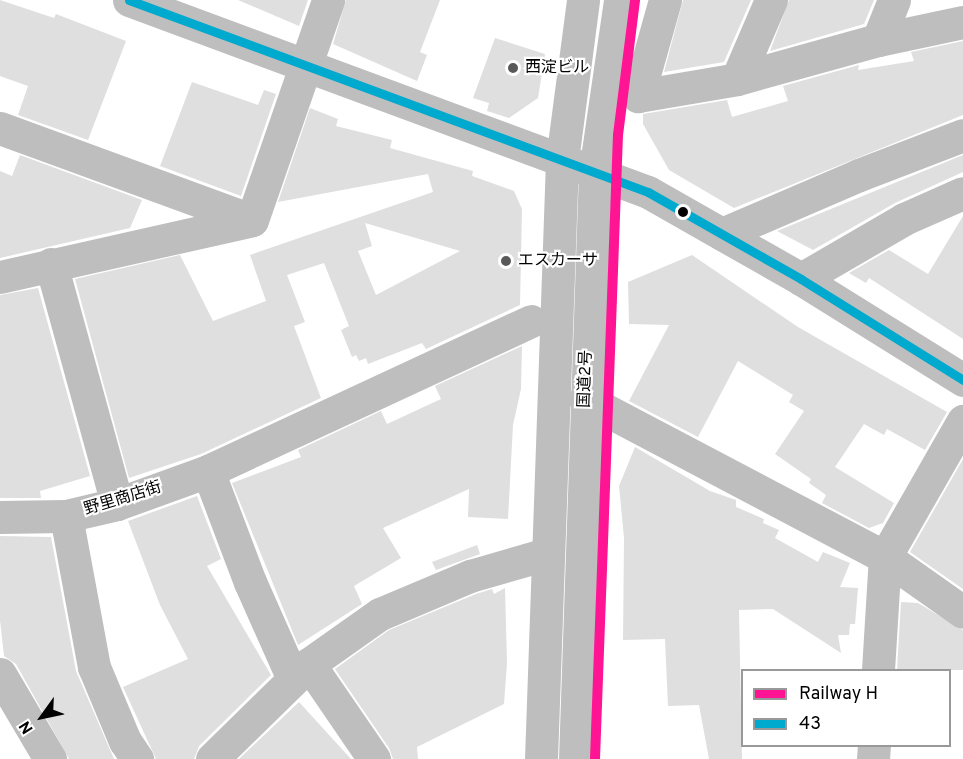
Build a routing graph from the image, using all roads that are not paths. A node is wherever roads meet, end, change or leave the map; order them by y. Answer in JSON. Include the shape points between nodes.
{"nodes":[{"id":1,"x":129,"y":0,"type":"edge"},
{"id":2,"x":328,"y":0,"type":"edge"},
{"id":3,"x":583,"y":0,"type":"edge"},
{"id":4,"x":620,"y":0,"type":"edge"},
{"id":5,"x":665,"y":0,"type":"edge"},
{"id":6,"x":771,"y":0,"type":"edge"},
{"id":7,"x":894,"y":0,"type":"edge"},
{"id":8,"x":963,"y":22,"type":"edge"},
{"id":9,"x":878,"y":40,"type":"junction"},
{"id":10,"x":304,"y":65,"type":"junction"},
{"id":11,"x":737,"y":79,"type":"junction"},
{"id":12,"x":0,"y":128,"type":"edge"},
{"id":13,"x":963,"y":135,"type":"edge"},
{"id":14,"x":562,"y":160,"type":"junction"},
{"id":15,"x":595,"y":172,"type":"junction"},
{"id":16,"x":963,"y":193,"type":"edge"},
{"id":17,"x":252,"y":220,"type":"junction"},
{"id":18,"x":722,"y":234,"type":"junction"},
{"id":19,"x":51,"y":264,"type":"junction"},
{"id":20,"x":0,"y":277,"type":"edge"},
{"id":21,"x":801,"y":279,"type":"junction"},
{"id":22,"x":531,"y":321,"type":"dead end"},
{"id":23,"x":963,"y":380,"type":"edge"},
{"id":24,"x":585,"y":399,"type":"junction"},
{"id":25,"x":963,"y":421,"type":"edge"},
{"id":26,"x":208,"y":471,"type":"junction"},
{"id":27,"x":117,"y":504,"type":"junction"},
{"id":28,"x":66,"y":516,"type":"junction"},
{"id":29,"x":0,"y":517,"type":"edge"},
{"id":30,"x":546,"y":554,"type":"junction"},
{"id":31,"x":885,"y":557,"type":"junction"},
{"id":32,"x":963,"y":612,"type":"edge"},
{"id":33,"x":878,"y":669,"type":"edge"},
{"id":34,"x":301,"y":672,"type":"junction"},
{"id":35,"x":1,"y":680,"type":"edge"},
{"id":36,"x":50,"y":759,"type":"edge"},
{"id":37,"x":137,"y":759,"type":"edge"},
{"id":38,"x":212,"y":759,"type":"edge"},
{"id":39,"x":374,"y":759,"type":"edge"},
{"id":40,"x":541,"y":759,"type":"edge"},
{"id":41,"x":575,"y":759,"type":"edge"}],
"edges":[{"from":1,"to":10,"type":"main road"},
{"from":2,"to":10,"type":"main road"},
{"from":3,"to":14,"type":"main road","name":"国道2号"},
{"from":4,"to":15,"type":"main road","name":"国道2号"},
{"from":5,"to":11,"type":"main road","via":[[638,96]]},
{"from":6,"to":11,"type":"main road"},
{"from":7,"to":9,"type":"main road"},
{"from":8,"to":9,"type":"main road"},
{"from":9,"to":11,"type":"main road"},
{"from":10,"to":14,"type":"main road"},
{"from":10,"to":17,"type":"main road"},
{"from":12,"to":17,"type":"main road"},
{"from":13,"to":18,"type":"main road"},
{"from":14,"to":15,"type":"main road"},
{"from":14,"to":30,"type":"main road","name":"国道2号"},
{"from":15,"to":18,"type":"main road","via":[[648,192]]},
{"from":15,"to":24,"type":"main road","name":"国道2号"},
{"from":16,"to":21,"type":"main road","via":[[904,219]]},
{"from":17,"to":19,"type":"main road"},
{"from":18,"to":21,"type":"main road"},
{"from":19,"to":20,"type":"main road"},
{"from":19,"to":27,"type":"main road"},
{"from":21,"to":23,"type":"main road"},
{"from":22,"to":26,"type":"main road","name":"野里商店街"},
{"from":24,"to":31,"type":"main road"},
{"from":24,"to":41,"type":"main road","name":"国道2号"},
{"from":25,"to":31,"type":"main road"},
{"from":26,"to":27,"type":"main road","name":"野里商店街"},
{"from":26,"to":34,"type":"main road","via":[[250,582]]},
{"from":27,"to":28,"type":"main road","name":"野里商店街"},
{"from":28,"to":29,"type":"main road","name":"野里商店街"},
{"from":28,"to":37,"type":"main road","via":[[94,667],[125,741]]},
{"from":30,"to":34,"type":"main road","via":[[470,576],[380,614]]},
{"from":30,"to":40,"type":"main road","name":"国道2号"},
{"from":31,"to":32,"type":"main road"},
{"from":31,"to":33,"type":"main road"},
{"from":34,"to":38,"type":"main road"},
{"from":34,"to":39,"type":"main road"},
{"from":35,"to":36,"type":"main road"}]}
